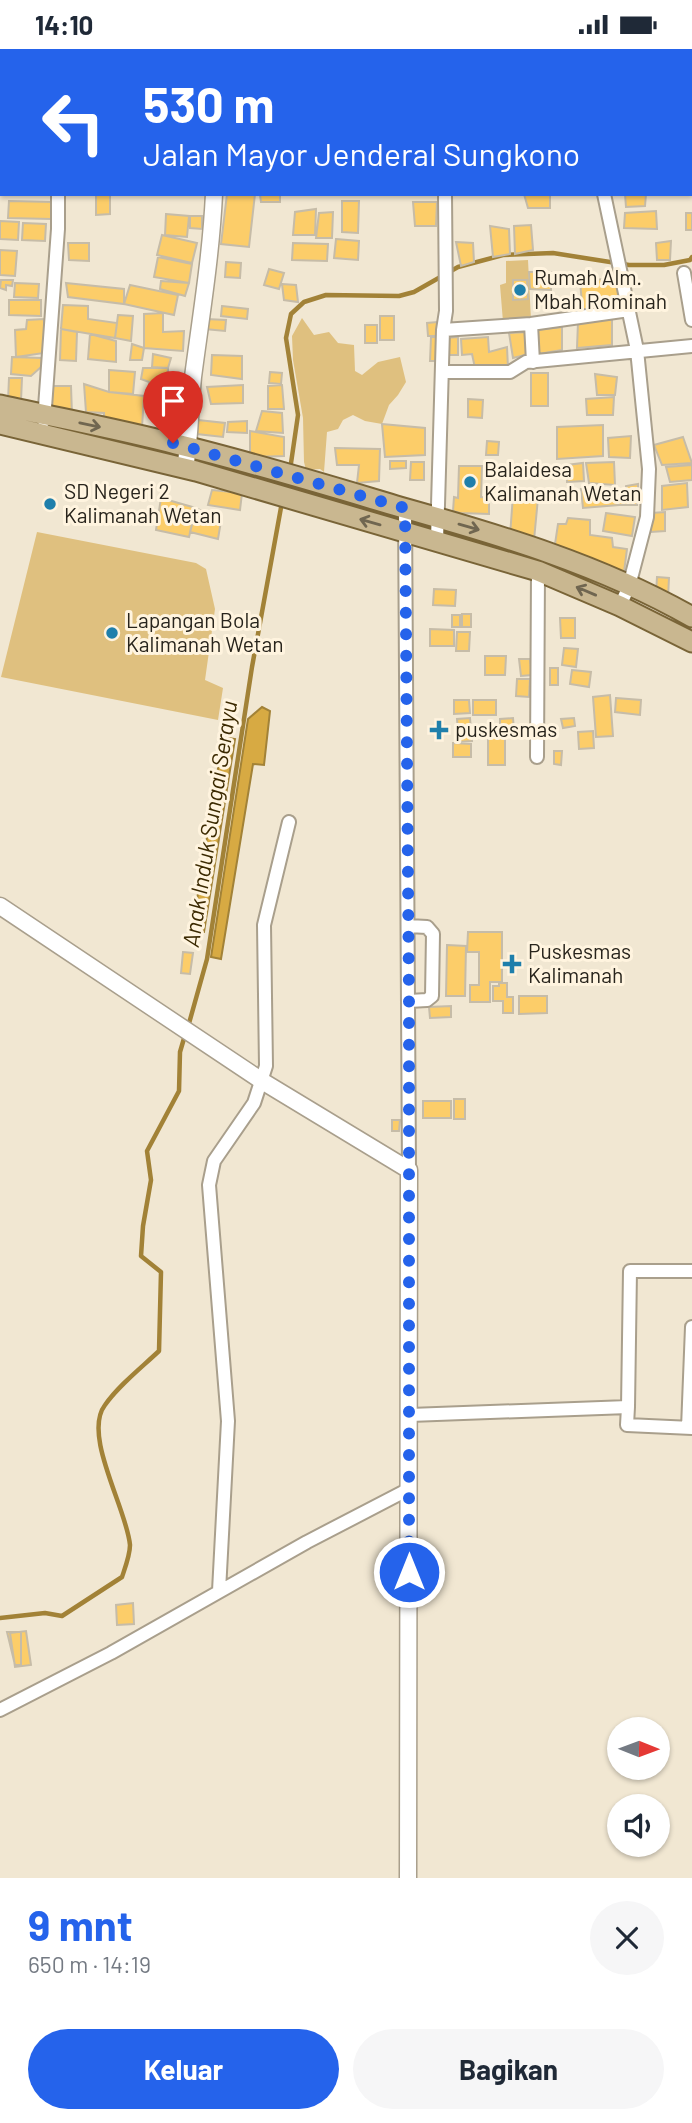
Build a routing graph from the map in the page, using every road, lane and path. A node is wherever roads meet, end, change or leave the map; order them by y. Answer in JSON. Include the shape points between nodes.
{"nodes":[{"id":1,"x":0,"y":49,"type":"edge"},
{"id":2,"x":9,"y":49,"type":"edge"},
{"id":3,"x":58,"y":196,"type":"edge"},
{"id":4,"x":214,"y":196,"type":"edge"},
{"id":5,"x":445,"y":196,"type":"edge"},
{"id":6,"x":604,"y":196,"type":"edge"},
{"id":7,"x":684,"y":273,"type":"dead end"},
{"id":8,"x":629,"y":310,"type":"junction"},
{"id":9,"x":692,"y":320,"type":"edge"},
{"id":10,"x":531,"y":324,"type":"junction"},
{"id":11,"x":443,"y":330,"type":"junction"},
{"id":12,"x":692,"y":346,"type":"edge"},
{"id":13,"x":637,"y":350,"type":"junction"},
{"id":14,"x":533,"y":362,"type":"junction"},
{"id":15,"x":442,"y":372,"type":"junction"},
{"id":16,"x":0,"y":405,"type":"edge"},
{"id":17,"x":0,"y":424,"type":"edge"},
{"id":18,"x":44,"y":425,"type":"junction"},
{"id":19,"x":188,"y":447,"type":"junction"},
{"id":20,"x":185,"y":469,"type":"junction"},
{"id":21,"x":405,"y":508,"type":"junction"},
{"id":22,"x":438,"y":517,"type":"junction"},
{"id":23,"x":404,"y":531,"type":"junction"},
{"id":24,"x":437,"y":540,"type":"junction"},
{"id":25,"x":538,"y":571,"type":"junction"},
{"id":26,"x":629,"y":586,"type":"junction"},
{"id":27,"x":620,"y":605,"type":"junction"},
{"id":28,"x":692,"y":617,"type":"edge"},
{"id":29,"x":692,"y":642,"type":"edge"},
{"id":30,"x":537,"y":757,"type":"dead end"},
{"id":31,"x":289,"y":822,"type":"dead end"},
{"id":32,"x":0,"y":907,"type":"edge"},
{"id":33,"x":408,"y":926,"type":"junction"},
{"id":34,"x":409,"y":1000,"type":"junction"},
{"id":35,"x":262,"y":1081,"type":"junction"},
{"id":36,"x":409,"y":1170,"type":"junction"},
{"id":37,"x":692,"y":1271,"type":"edge"},
{"id":38,"x":692,"y":1328,"type":"edge"},
{"id":39,"x":628,"y":1407,"type":"junction"},
{"id":40,"x":410,"y":1415,"type":"junction"},
{"id":41,"x":690,"y":1428,"type":"edge"},
{"id":42,"x":409,"y":1489,"type":"junction"},
{"id":43,"x":219,"y":1591,"type":"junction"},
{"id":44,"x":0,"y":1710,"type":"edge"},
{"id":45,"x":408,"y":1878,"type":"edge"}],
"edges":[{"from":1,"to":2,"type":"street"},
{"from":3,"to":18,"type":"street"},
{"from":4,"to":19,"type":"street"},
{"from":5,"to":11,"type":"street"},
{"from":6,"to":8,"type":"street"},
{"from":7,"to":9,"type":"street"},
{"from":8,"to":10,"type":"street"},
{"from":8,"to":13,"type":"street"},
{"from":10,"to":11,"type":"street"},
{"from":10,"to":14,"type":"street"},
{"from":11,"to":15,"type":"street"},
{"from":12,"to":13,"type":"street"},
{"from":13,"to":14,"type":"street"},
{"from":13,"to":26,"type":"street","via":[[649,469],[647,517]]},
{"from":14,"to":15,"type":"street","via":[[510,372]]},
{"from":15,"to":22,"type":"street"},
{"from":16,"to":18,"type":"main road"},
{"from":17,"to":18,"type":"main road"},
{"from":18,"to":19,"type":"main road","one_way":true},
{"from":18,"to":20,"type":"main road"},
{"from":19,"to":20,"type":"street"},
{"from":19,"to":21,"type":"main road"},
{"from":23,"to":20,"type":"main road","one_way":true},
{"from":21,"to":22,"type":"main road"},
{"from":21,"to":23,"type":"street"},
{"from":22,"to":24,"type":"street"},
{"from":22,"to":26,"type":"main road","one_way":true,"via":[[553,553]]},
{"from":23,"to":24,"type":"main road"},
{"from":23,"to":33,"type":"street"},
{"from":24,"to":25,"type":"main road"},
{"from":27,"to":25,"type":"main road","one_way":true},
{"from":25,"to":30,"type":"street"},
{"from":26,"to":27,"type":"street"},
{"from":26,"to":28,"type":"main road"},
{"from":27,"to":29,"type":"main road"},
{"from":31,"to":35,"type":"street","via":[[264,925],[266,1066]]},
{"from":32,"to":35,"type":"street"},
{"from":33,"to":34,"type":"street"},
{"from":33,"to":34,"type":"street","via":[[427,927],[433,934],[432,996]]},
{"from":34,"to":36,"type":"street"},
{"from":35,"to":36,"type":"street"},
{"from":35,"to":43,"type":"street","via":[[254,1103],[214,1161],[209,1185],[228,1421]]},
{"from":36,"to":40,"type":"street"},
{"from":37,"to":39,"type":"street","via":[[630,1271]]},
{"from":38,"to":41,"type":"street"},
{"from":39,"to":40,"type":"street"},
{"from":39,"to":41,"type":"street","via":[[627,1425]]},
{"from":40,"to":42,"type":"street"},
{"from":42,"to":43,"type":"street"},
{"from":42,"to":45,"type":"street"},
{"from":43,"to":44,"type":"street"}]}
